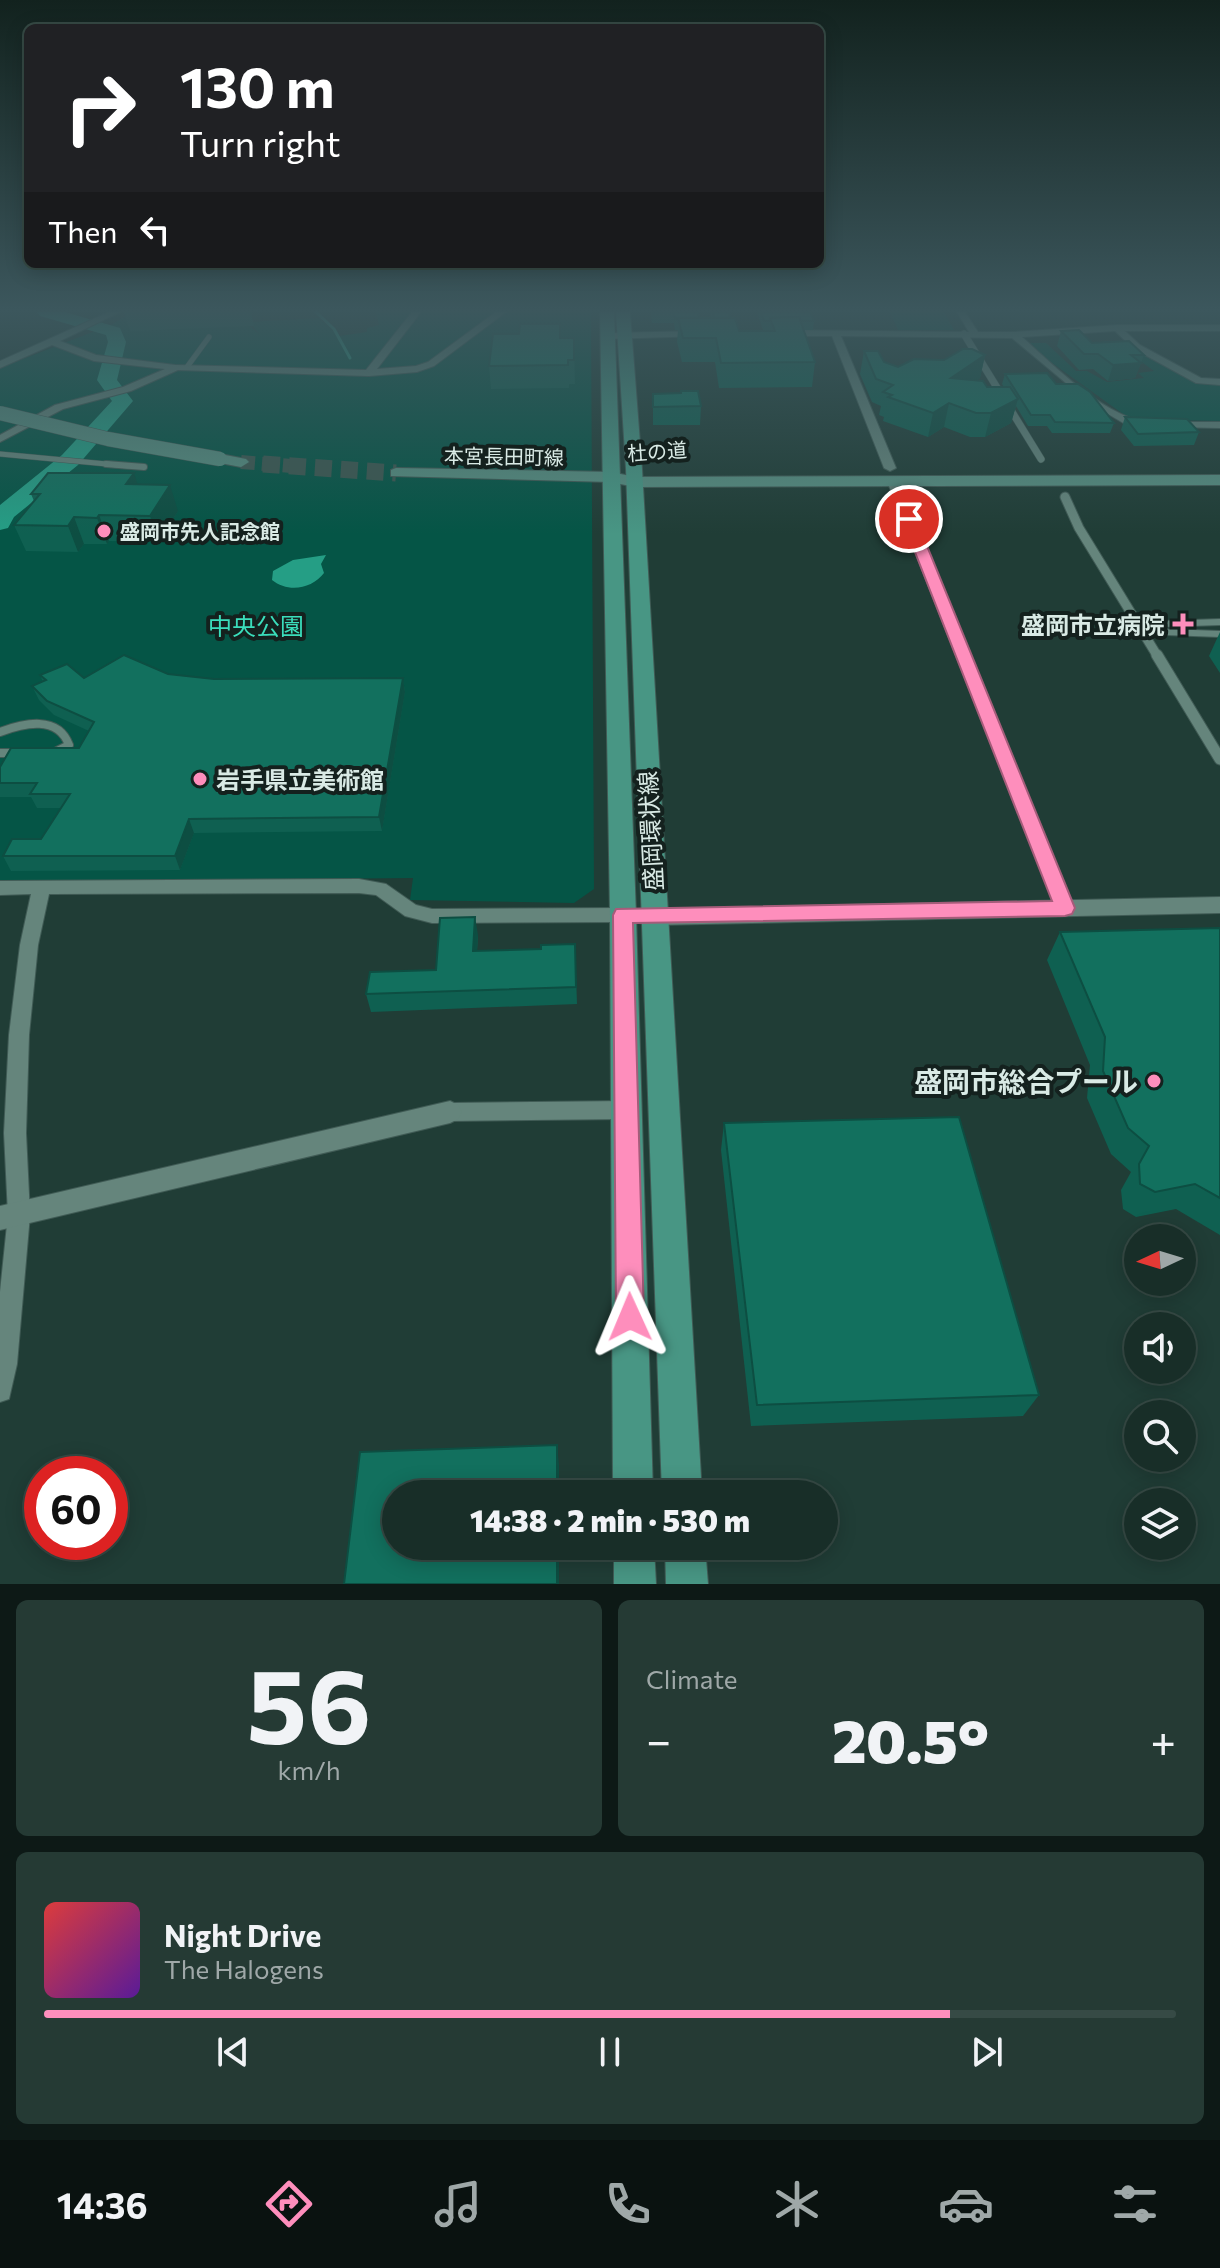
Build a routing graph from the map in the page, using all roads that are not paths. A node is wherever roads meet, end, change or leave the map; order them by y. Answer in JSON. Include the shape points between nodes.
{"nodes":[{"id":1,"x":135,"y":386,"type":"edge"},
{"id":2,"x":608,"y":386,"type":"edge"},
{"id":3,"x":628,"y":386,"type":"edge"},
{"id":4,"x":856,"y":386,"type":"edge"},
{"id":5,"x":996,"y":386,"type":"edge"},
{"id":6,"x":1075,"y":386,"type":"edge"},
{"id":7,"x":0,"y":413,"type":"edge"},
{"id":8,"x":1151,"y":425,"type":"edge"},
{"id":9,"x":1167,"y":425,"type":"edge"},
{"id":10,"x":1220,"y":425,"type":"edge"},
{"id":11,"x":0,"y":439,"type":"edge"},
{"id":12,"x":0,"y":454,"type":"edge"},
{"id":13,"x":1041,"y":459,"type":"dead end"},
{"id":14,"x":241,"y":462,"type":"tunnel mouth"},
{"id":15,"x":144,"y":467,"type":"dead end"},
{"id":16,"x":1220,"y":469,"type":"edge"},
{"id":17,"x":396,"y":473,"type":"tunnel mouth"},
{"id":18,"x":892,"y":474,"type":"junction"},
{"id":19,"x":634,"y":476,"type":"junction"},
{"id":20,"x":611,"y":477,"type":"junction"},
{"id":21,"x":1220,"y":480,"type":"edge"},
{"id":22,"x":1065,"y":497,"type":"dead end"},
{"id":23,"x":1220,"y":622,"type":"edge"},
{"id":24,"x":1220,"y":634,"type":"edge"},
{"id":25,"x":0,"y":732,"type":"edge"},
{"id":26,"x":0,"y":753,"type":"edge"},
{"id":27,"x":30,"y":753,"type":"edge"},
{"id":28,"x":44,"y":753,"type":"edge"},
{"id":29,"x":1220,"y":759,"type":"edge"},
{"id":30,"x":0,"y":888,"type":"edge"},
{"id":31,"x":43,"y":888,"type":"junction"},
{"id":32,"x":1220,"y":905,"type":"edge"},
{"id":33,"x":1065,"y":908,"type":"junction"},
{"id":34,"x":638,"y":916,"type":"junction"},
{"id":35,"x":626,"y":1110,"type":"junction"},
{"id":36,"x":450,"y":1112,"type":"joint"},
{"id":37,"x":9,"y":1217,"type":"edge"},
{"id":38,"x":0,"y":1390,"type":"edge"},
{"id":39,"x":633,"y":1480,"type":"edge"},
{"id":40,"x":681,"y":1480,"type":"edge"},
{"id":41,"x":634,"y":1560,"type":"edge"},
{"id":42,"x":686,"y":1560,"type":"edge"},
{"id":43,"x":635,"y":1584,"type":"edge"},
{"id":44,"x":687,"y":1584,"type":"edge"}],
"edges":[{"from":1,"to":11,"type":"street","via":[[59,407]]},
{"from":2,"to":20,"type":"main road","name":"盛岡環状線"},
{"from":3,"to":19,"type":"main road","name":"盛岡環状線"},
{"from":4,"to":18,"type":"street"},
{"from":5,"to":13,"type":"street"},
{"from":6,"to":8,"type":"street","via":[[1123,422]]},
{"from":7,"to":14,"type":"main road","bridge":true},
{"from":9,"to":10,"type":"street"},
{"from":12,"to":15,"type":"lane"},
{"from":16,"to":18,"type":"main road","name":"杜の道"},
{"from":17,"to":20,"type":"main road","name":"本宮長田町線"},
{"from":18,"to":19,"type":"main road","name":"杜の道"},
{"from":18,"to":21,"type":"main road","name":"杜の道"},
{"from":18,"to":33,"type":"street"},
{"from":19,"to":20,"type":"main road","name":"杜の道"},
{"from":19,"to":34,"type":"main road","name":"盛岡環状線"},
{"from":20,"to":34,"type":"main road","name":"盛岡環状線"},
{"from":22,"to":29,"type":"street"},
{"from":23,"to":24,"type":"lane","via":[[1161,624],[1174,635]]},
{"from":25,"to":28,"type":"lane","via":[[39,723],[67,737],[69,745]]},
{"from":26,"to":27,"type":"lane"},
{"from":30,"to":31,"type":"street"},
{"from":31,"to":34,"type":"street","via":[[359,886],[380,889],[411,911],[432,916]]},
{"from":31,"to":37,"type":"street","via":[[29,945],[19,1035]]},
{"from":32,"to":33,"type":"street"},
{"from":33,"to":34,"type":"street"},
{"from":34,"to":35,"type":"main road","name":"盛岡環状線"},
{"from":34,"to":40,"type":"main road","name":"盛岡環状線"},
{"from":35,"to":36,"type":"street"},
{"from":35,"to":39,"type":"main road","name":"盛岡環状線"},
{"from":36,"to":37,"type":"street"},
{"from":37,"to":38,"type":"street"},
{"from":41,"to":43,"type":"main road"},
{"from":42,"to":44,"type":"main road"}]}
